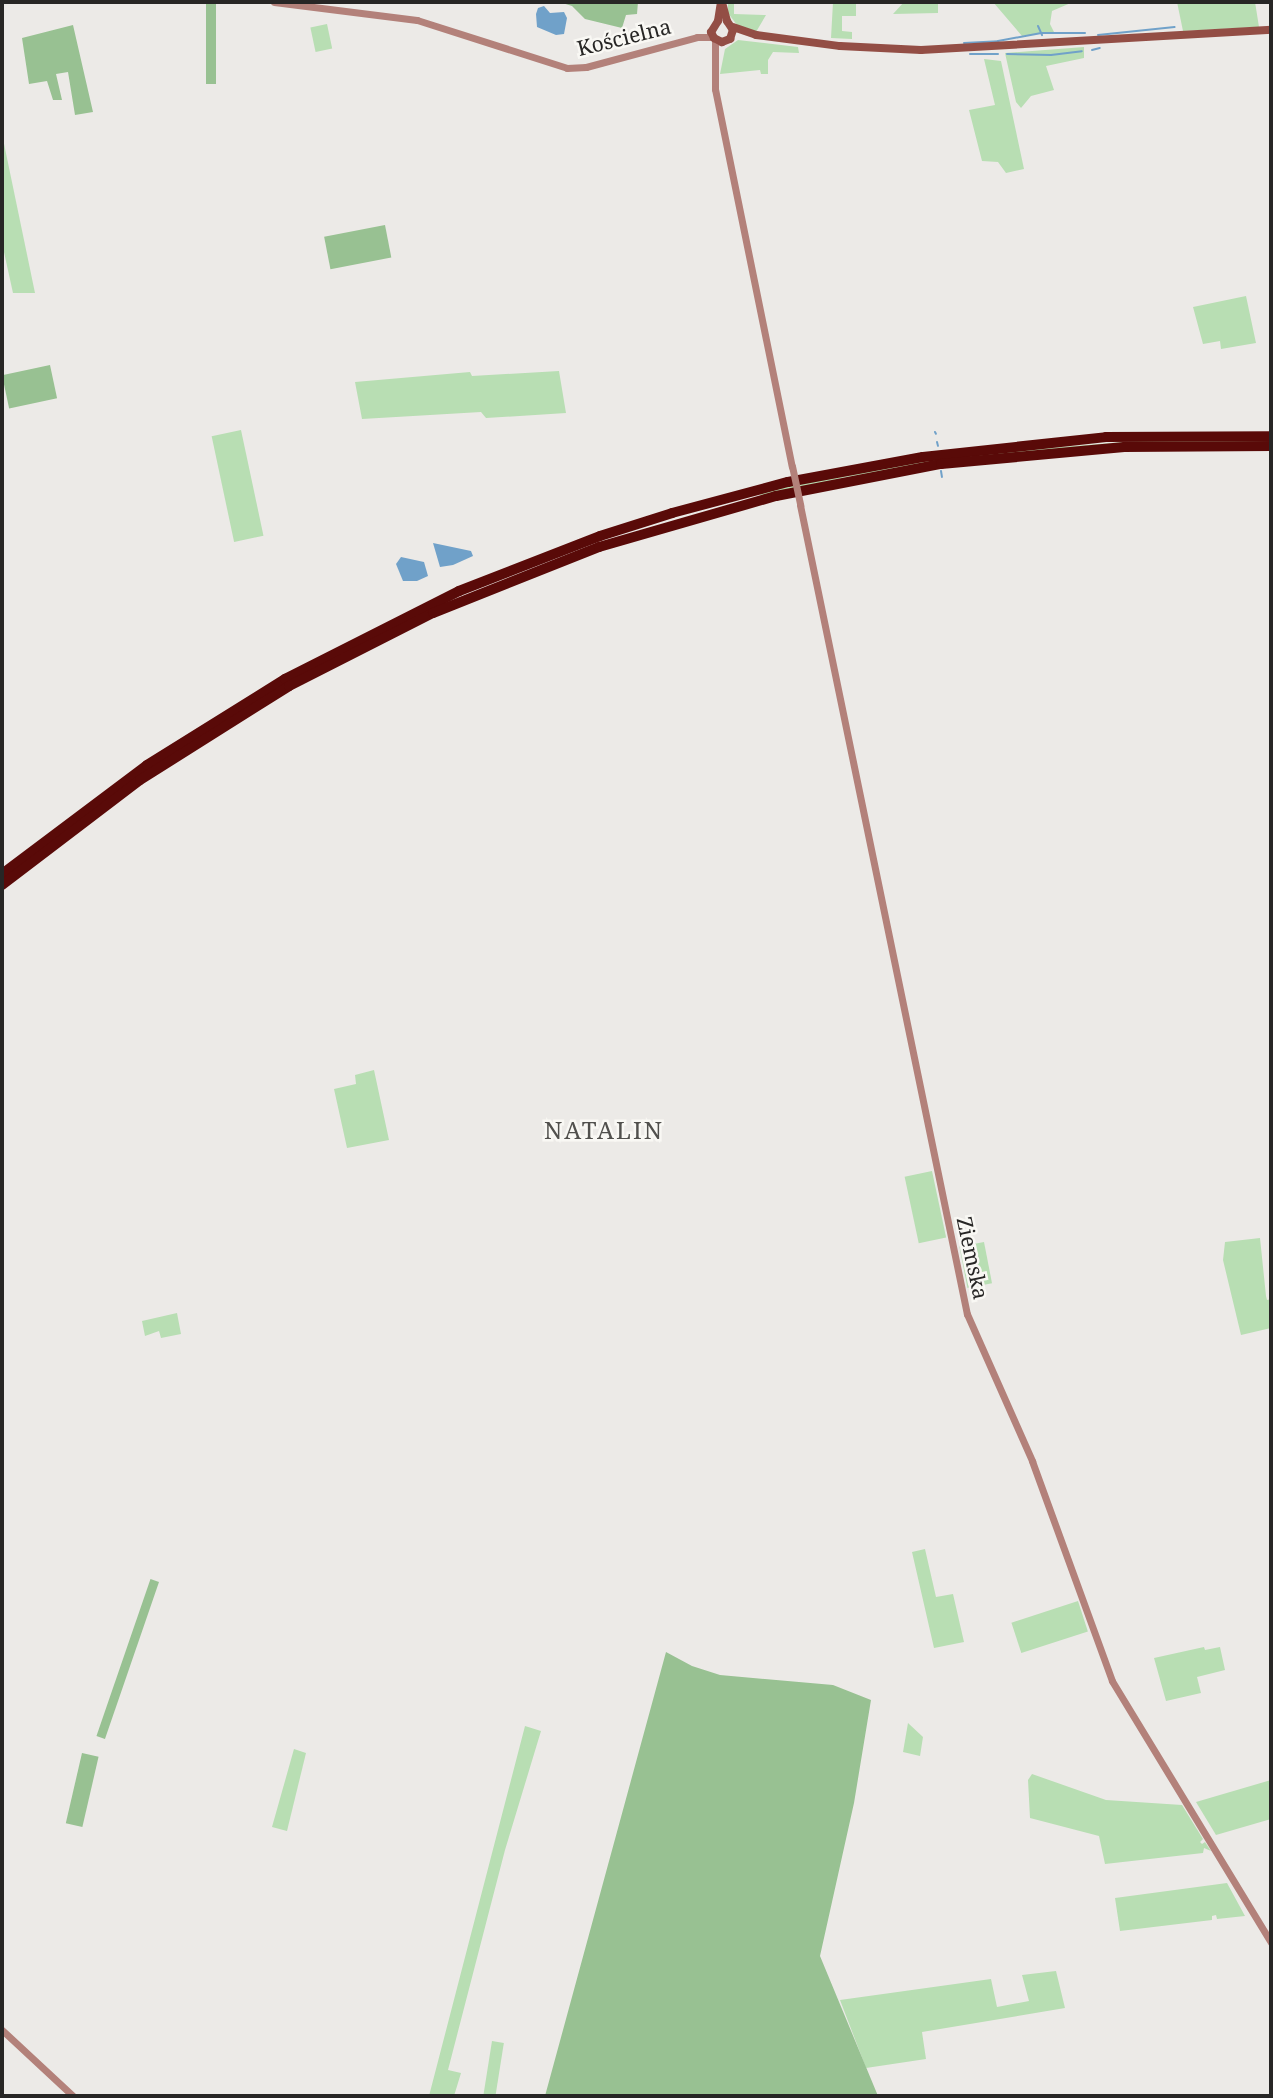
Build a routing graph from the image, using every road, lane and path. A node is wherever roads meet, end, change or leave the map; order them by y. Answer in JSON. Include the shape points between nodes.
{"nodes":[{"id":1,"x":722,"y":2,"type":"edge"},
{"id":2,"x":274,"y":3,"type":"edge"},
{"id":3,"x":726,"y":23,"type":"junction"},
{"id":4,"x":1271,"y":31,"type":"edge"},
{"id":5,"x":756,"y":35,"type":"junction"},
{"id":6,"x":719,"y":37,"type":"junction"},
{"id":7,"x":1271,"y":436,"type":"edge"},
{"id":8,"x":1271,"y":446,"type":"edge"},
{"id":9,"x":2,"y":874,"type":"edge"},
{"id":10,"x":2,"y":885,"type":"edge"},
{"id":11,"x":1271,"y":1943,"type":"edge"},
{"id":12,"x":2,"y":2030,"type":"edge"},
{"id":13,"x":73,"y":2096,"type":"edge"}],
"edges":[{"from":1,"to":3,"type":"main road"},
{"from":2,"to":6,"type":"street","name":"Kościelna","via":[[417,20],[567,68],[586,68],[697,37]]},
{"from":3,"to":5,"type":"main road"},
{"from":3,"to":6,"type":"main road"},
{"from":3,"to":6,"type":"main road"},
{"from":4,"to":5,"type":"main road","via":[[921,50]]},
{"from":5,"to":6,"type":"main road"},
{"from":6,"to":11,"type":"street","name":"Ziemska","bridge":true,"via":[[715,89],[721,125],[967,1314],[1032,1461],[1112,1681]]},
{"from":7,"to":9,"type":"highway","via":[[1106,438],[923,457],[776,485],[600,536],[448,596],[285,679],[147,765]]},
{"from":8,"to":10,"type":"highway","via":[[1124,447],[926,467],[754,501],[599,547],[447,607],[303,678],[152,771]]},
{"from":12,"to":13,"type":"street"}]}
